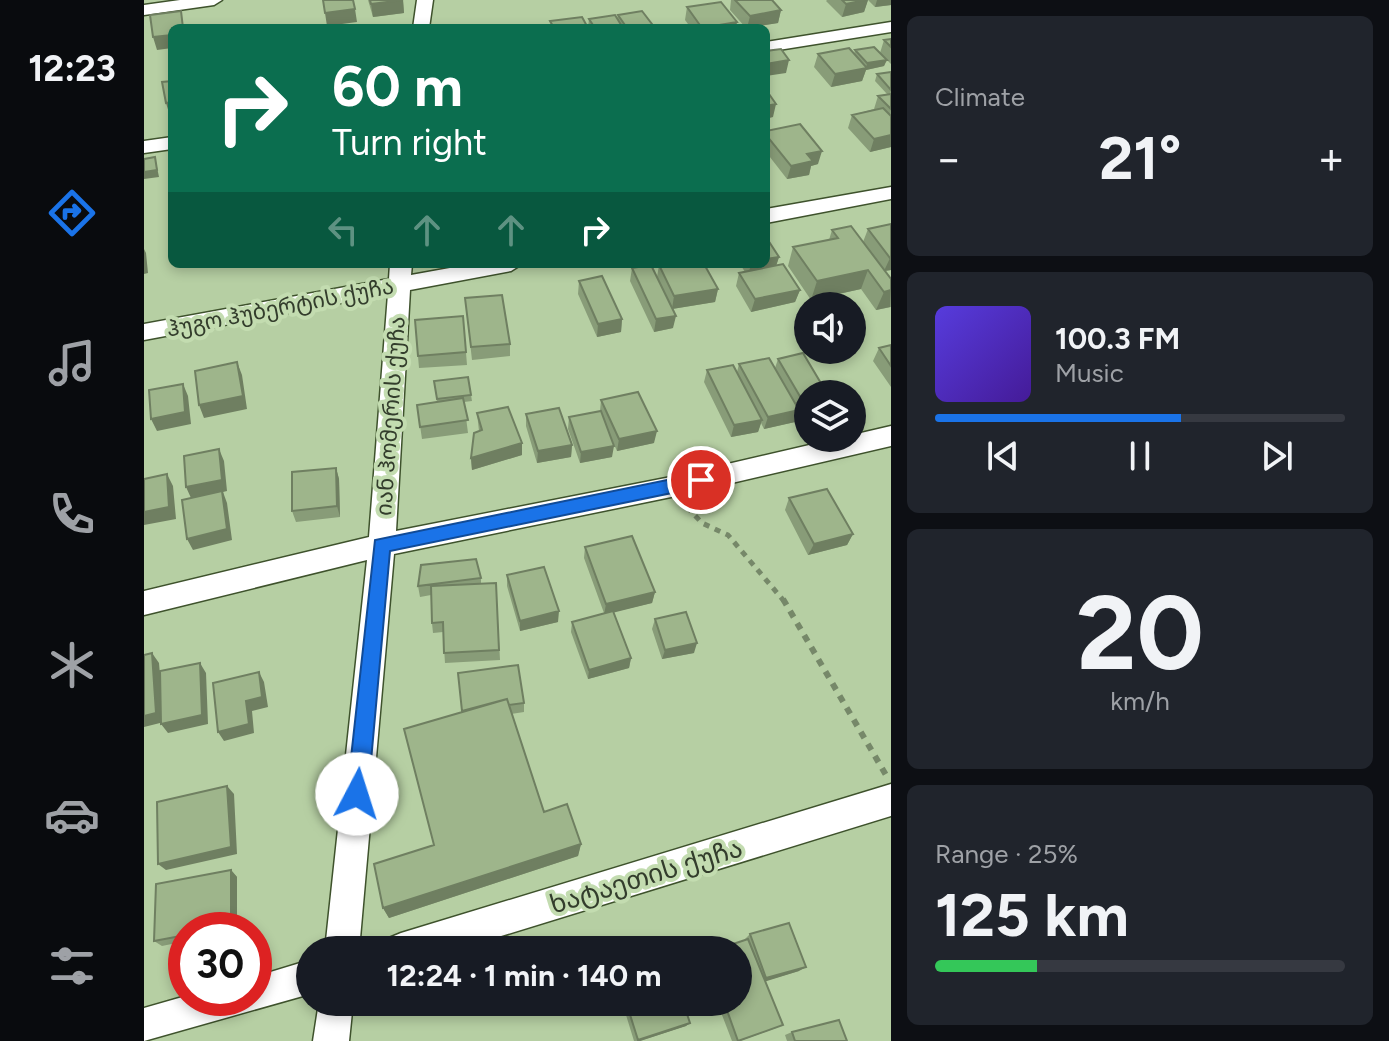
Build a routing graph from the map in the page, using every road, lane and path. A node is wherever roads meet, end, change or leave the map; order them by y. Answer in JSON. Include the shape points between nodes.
{"nodes":[{"id":1,"x":214,"y":0,"type":"edge"},
{"id":2,"x":425,"y":0,"type":"edge"},
{"id":3,"x":144,"y":10,"type":"edge"},
{"id":4,"x":422,"y":24,"type":"edge"},
{"id":5,"x":891,"y":27,"type":"edge"},
{"id":6,"x":770,"y":46,"type":"edge"},
{"id":7,"x":168,"y":144,"type":"edge"},
{"id":8,"x":144,"y":147,"type":"edge"},
{"id":9,"x":891,"y":193,"type":"edge"},
{"id":10,"x":770,"y":215,"type":"edge"},
{"id":11,"x":467,"y":268,"type":"edge"},
{"id":12,"x":400,"y":274,"type":"edge"},
{"id":13,"x":144,"y":332,"type":"edge"},
{"id":14,"x":891,"y":436,"type":"edge"},
{"id":15,"x":676,"y":486,"type":"junction"},
{"id":16,"x":382,"y":545,"type":"junction"},
{"id":17,"x":144,"y":603,"type":"edge"},
{"id":18,"x":891,"y":784,"type":"edge"},
{"id":19,"x":891,"y":800,"type":"edge"},
{"id":20,"x":343,"y":936,"type":"edge"},
{"id":21,"x":447,"y":936,"type":"edge"},
{"id":22,"x":296,"y":981,"type":"edge"},
{"id":23,"x":272,"y":989,"type":"edge"},
{"id":24,"x":178,"y":1016,"type":"edge"},
{"id":25,"x":334,"y":1016,"type":"edge"},
{"id":26,"x":144,"y":1026,"type":"edge"},
{"id":27,"x":331,"y":1041,"type":"edge"}],
"edges":[{"from":1,"to":3,"type":"street"},
{"from":2,"to":4,"type":"street"},
{"from":5,"to":6,"type":"street"},
{"from":7,"to":8,"type":"street"},
{"from":9,"to":10,"type":"street"},
{"from":11,"to":12,"type":"street","name":"ჰუგო ჰუბერტის ქუჩა"},
{"from":12,"to":13,"type":"street","name":"ჰუგო ჰუბერტის ქუჩა"},
{"from":12,"to":16,"type":"street","name":"იან ჰომერის ქუჩა"},
{"from":14,"to":15,"type":"street"},
{"from":15,"to":16,"type":"street"},
{"from":15,"to":18,"type":"path","via":[[681,501],[702,523],[728,535],[782,598]]},
{"from":16,"to":17,"type":"street"},
{"from":16,"to":20,"type":"street","name":"იან ჰომერის ქუჩა"},
{"from":19,"to":21,"type":"street","name":"ხატაეთის ქუჩა"},
{"from":22,"to":23,"type":"street"},
{"from":24,"to":26,"type":"street"},
{"from":25,"to":27,"type":"street"}]}
